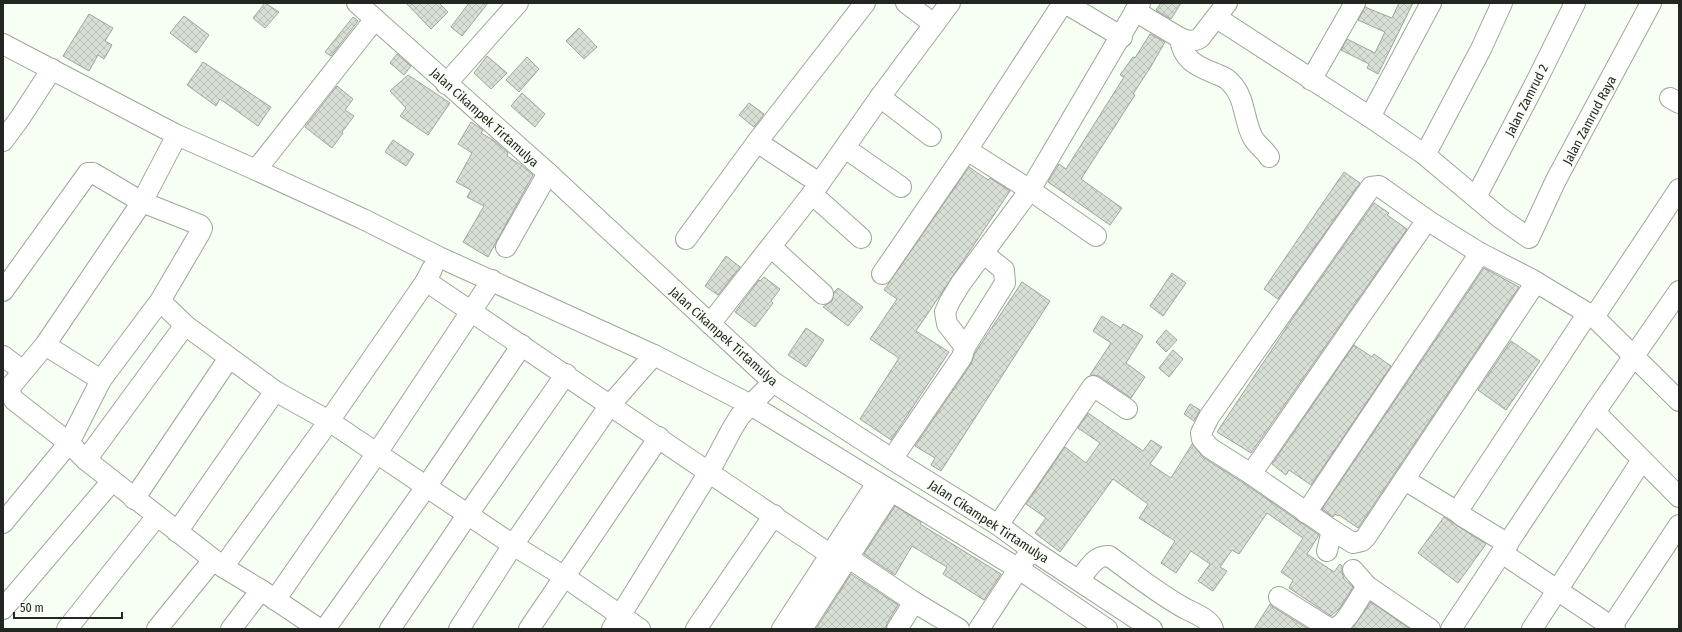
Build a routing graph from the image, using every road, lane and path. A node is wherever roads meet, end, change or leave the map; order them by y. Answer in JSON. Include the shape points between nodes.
{"nodes":[{"id":1,"x":357,"y":3,"type":"edge"},
{"id":2,"x":518,"y":3,"type":"edge"},
{"id":3,"x":865,"y":3,"type":"edge"},
{"id":4,"x":906,"y":3,"type":"edge"},
{"id":5,"x":950,"y":3,"type":"edge"},
{"id":6,"x":1064,"y":3,"type":"edge"},
{"id":7,"x":1355,"y":3,"type":"edge"},
{"id":8,"x":1432,"y":3,"type":"edge"},
{"id":9,"x":1502,"y":3,"type":"edge"},
{"id":10,"x":1575,"y":3,"type":"edge"},
{"id":11,"x":1648,"y":4,"type":"edge"},
{"id":12,"x":1222,"y":11,"type":"edge"},
{"id":13,"x":1131,"y":15,"type":"edge"},
{"id":14,"x":375,"y":19,"type":"junction"},
{"id":15,"x":934,"y":24,"type":"junction"},
{"id":16,"x":1180,"y":38,"type":"junction"},
{"id":17,"x":3,"y":44,"type":"edge"},
{"id":18,"x":52,"y":69,"type":"junction"},
{"id":19,"x":1311,"y":80,"type":"junction"},
{"id":20,"x":446,"y":84,"type":"junction"},
{"id":21,"x":880,"y":97,"type":"junction"},
{"id":22,"x":1370,"y":117,"type":"junction"},
{"id":23,"x":177,"y":135,"type":"junction"},
{"id":24,"x":931,"y":136,"type":"dead end"},
{"id":25,"x":3,"y":141,"type":"edge"},
{"id":26,"x":757,"y":142,"type":"junction"},
{"id":27,"x":845,"y":148,"type":"junction"},
{"id":28,"x":967,"y":150,"type":"junction"},
{"id":29,"x":1425,"y":155,"type":"junction"},
{"id":30,"x":1269,"y":157,"type":"dead end"},
{"id":31,"x":256,"y":170,"type":"junction"},
{"id":32,"x":548,"y":173,"type":"junction"},
{"id":33,"x":901,"y":187,"type":"dead end"},
{"id":34,"x":815,"y":189,"type":"junction"},
{"id":35,"x":1679,"y":189,"type":"edge"},
{"id":36,"x":1030,"y":190,"type":"junction"},
{"id":37,"x":1476,"y":197,"type":"junction"},
{"id":38,"x":142,"y":202,"type":"junction"},
{"id":39,"x":1427,"y":220,"type":"junction"},
{"id":40,"x":1096,"y":236,"type":"dead end"},
{"id":41,"x":862,"y":238,"type":"dead end"},
{"id":42,"x":686,"y":239,"type":"dead end"},
{"id":43,"x":506,"y":247,"type":"dead end"},
{"id":44,"x":771,"y":247,"type":"junction"},
{"id":45,"x":1480,"y":253,"type":"junction"},
{"id":46,"x":984,"y":254,"type":"junction"},
{"id":47,"x":439,"y":257,"type":"junction"},
{"id":48,"x":882,"y":274,"type":"dead end"},
{"id":49,"x":492,"y":280,"type":"junction"},
{"id":50,"x":426,"y":281,"type":"junction"},
{"id":51,"x":1536,"y":282,"type":"junction"},
{"id":52,"x":3,"y":291,"type":"edge"},
{"id":53,"x":1679,"y":291,"type":"edge"},
{"id":54,"x":823,"y":294,"type":"dead end"},
{"id":55,"x":160,"y":301,"type":"junction"},
{"id":56,"x":472,"y":312,"type":"junction"},
{"id":57,"x":1591,"y":315,"type":"junction"},
{"id":58,"x":710,"y":324,"type":"junction"},
{"id":59,"x":185,"y":325,"type":"junction"},
{"id":60,"x":45,"y":345,"type":"junction"},
{"id":61,"x":522,"y":345,"type":"junction"},
{"id":62,"x":965,"y":347,"type":"junction"},
{"id":63,"x":654,"y":355,"type":"junction"},
{"id":64,"x":3,"y":356,"type":"edge"},
{"id":65,"x":1634,"y":356,"type":"junction"},
{"id":66,"x":229,"y":358,"type":"junction"},
{"id":67,"x":23,"y":371,"type":"junction"},
{"id":68,"x":566,"y":374,"type":"junction"},
{"id":69,"x":101,"y":380,"type":"junction"},
{"id":70,"x":773,"y":382,"type":"junction"},
{"id":71,"x":275,"y":391,"type":"junction"},
{"id":72,"x":1679,"y":401,"type":"edge"},
{"id":73,"x":610,"y":405,"type":"junction"},
{"id":74,"x":751,"y":405,"type":"junction"},
{"id":75,"x":1127,"y":409,"type":"dead end"},
{"id":76,"x":1595,"y":412,"type":"junction"},
{"id":77,"x":329,"y":420,"type":"junction"},
{"id":78,"x":658,"y":437,"type":"junction"},
{"id":79,"x":69,"y":443,"type":"junction"},
{"id":80,"x":377,"y":452,"type":"junction"},
{"id":81,"x":86,"y":460,"type":"junction"},
{"id":82,"x":1642,"y":460,"type":"junction"},
{"id":83,"x":895,"y":461,"type":"junction"},
{"id":84,"x":709,"y":472,"type":"junction"},
{"id":85,"x":1251,"y":474,"type":"junction"},
{"id":86,"x":1405,"y":480,"type":"junction"},
{"id":87,"x":112,"y":481,"type":"junction"},
{"id":88,"x":426,"y":486,"type":"junction"},
{"id":89,"x":884,"y":487,"type":"junction"},
{"id":90,"x":1679,"y":497,"type":"edge"},
{"id":91,"x":134,"y":499,"type":"junction"},
{"id":92,"x":1306,"y":513,"type":"junction"},
{"id":93,"x":1459,"y":513,"type":"junction"},
{"id":94,"x":468,"y":514,"type":"junction"},
{"id":95,"x":774,"y":515,"type":"junction"},
{"id":96,"x":157,"y":516,"type":"junction"},
{"id":97,"x":3,"y":523,"type":"edge"},
{"id":98,"x":998,"y":525,"type":"junction"},
{"id":99,"x":1679,"y":525,"type":"edge"},
{"id":100,"x":1332,"y":530,"type":"junction"},
{"id":101,"x":177,"y":532,"type":"junction"},
{"id":102,"x":513,"y":544,"type":"junction"},
{"id":103,"x":1505,"y":548,"type":"junction"},
{"id":104,"x":1032,"y":550,"type":"junction"},
{"id":105,"x":1327,"y":551,"type":"dead end"},
{"id":106,"x":838,"y":554,"type":"junction"},
{"id":107,"x":218,"y":564,"type":"junction"},
{"id":108,"x":1019,"y":569,"type":"junction"},
{"id":109,"x":1353,"y":570,"type":"dead end"},
{"id":110,"x":565,"y":577,"type":"junction"},
{"id":111,"x":1079,"y":580,"type":"junction"},
{"id":112,"x":1367,"y":586,"type":"junction"},
{"id":113,"x":1558,"y":590,"type":"junction"},
{"id":114,"x":268,"y":595,"type":"junction"},
{"id":115,"x":1279,"y":597,"type":"dead end"},
{"id":116,"x":914,"y":602,"type":"junction"},
{"id":117,"x":3,"y":609,"type":"edge"},
{"id":118,"x":616,"y":623,"type":"edge"},
{"id":119,"x":316,"y":628,"type":"edge"},
{"id":120,"x":1612,"y":628,"type":"edge"},
{"id":121,"x":67,"y":629,"type":"edge"},
{"id":122,"x":157,"y":629,"type":"edge"},
{"id":123,"x":231,"y":629,"type":"edge"},
{"id":124,"x":390,"y":629,"type":"edge"},
{"id":125,"x":459,"y":629,"type":"edge"},
{"id":126,"x":529,"y":629,"type":"edge"},
{"id":127,"x":640,"y":629,"type":"edge"},
{"id":128,"x":696,"y":629,"type":"edge"},
{"id":129,"x":782,"y":629,"type":"edge"},
{"id":130,"x":802,"y":629,"type":"edge"},
{"id":131,"x":897,"y":629,"type":"edge"},
{"id":132,"x":959,"y":629,"type":"edge"},
{"id":133,"x":979,"y":629,"type":"edge"},
{"id":134,"x":1107,"y":629,"type":"edge"},
{"id":135,"x":1152,"y":629,"type":"edge"},
{"id":136,"x":1213,"y":629,"type":"edge"},
{"id":137,"x":1430,"y":629,"type":"edge"},
{"id":138,"x":1451,"y":629,"type":"edge"},
{"id":139,"x":1532,"y":629,"type":"edge"}],
"edges":[{"from":1,"to":14,"type":"street","name":"Jalan Cikampek Tirtamulya"},
{"from":2,"to":20,"type":"street"},
{"from":3,"to":26,"type":"street"},
{"from":4,"to":15,"type":"street"},
{"from":5,"to":15,"type":"street"},
{"from":6,"to":13,"type":"street"},
{"from":6,"to":28,"type":"street"},
{"from":7,"to":19,"type":"street"},
{"from":8,"to":22,"type":"street"},
{"from":9,"to":29,"type":"street","via":[[1481,49]]},
{"from":10,"to":37,"type":"street","name":"Jalan Zamrud 2"},
{"from":11,"to":37,"type":"street","name":"Jalan Zamrud Raya","via":[[1556,180],[1529,238]]},
{"from":12,"to":16,"type":"street","via":[[1200,38],[1195,41]]},
{"from":12,"to":19,"type":"street"},
{"from":13,"to":16,"type":"street"},
{"from":13,"to":36,"type":"street"},
{"from":14,"to":20,"type":"street","name":"Jalan Cikampek Tirtamulya"},
{"from":14,"to":31,"type":"street"},
{"from":15,"to":21,"type":"street"},
{"from":16,"to":30,"type":"street","via":[[1183,53],[1188,59],[1231,82],[1244,107],[1254,140]]},
{"from":17,"to":18,"type":"street"},
{"from":18,"to":23,"type":"street"},
{"from":18,"to":25,"type":"street"},
{"from":19,"to":22,"type":"street"},
{"from":20,"to":32,"type":"street","name":"Jalan Cikampek Tirtamulya"},
{"from":21,"to":24,"type":"street"},
{"from":21,"to":27,"type":"street"},
{"from":22,"to":29,"type":"street"},
{"from":23,"to":31,"type":"street"},
{"from":23,"to":38,"type":"street"},
{"from":26,"to":34,"type":"street"},
{"from":26,"to":42,"type":"street"},
{"from":27,"to":33,"type":"street"},
{"from":27,"to":34,"type":"street"},
{"from":28,"to":36,"type":"street"},
{"from":28,"to":48,"type":"street"},
{"from":29,"to":37,"type":"street"},
{"from":31,"to":47,"type":"street"},
{"from":32,"to":43,"type":"street"},
{"from":32,"to":58,"type":"street","name":"Jalan Cikampek Tirtamulya"},
{"from":34,"to":41,"type":"street"},
{"from":34,"to":44,"type":"street"},
{"from":35,"to":57,"type":"street"},
{"from":36,"to":40,"type":"street"},
{"from":36,"to":46,"type":"street"},
{"from":38,"to":52,"type":"street","via":[[93,173],[88,173]]},
{"from":38,"to":55,"type":"street","via":[[202,228]]},
{"from":38,"to":60,"type":"street"},
{"from":39,"to":45,"type":"street"},
{"from":39,"to":85,"type":"street"},
{"from":39,"to":85,"type":"street","via":[[1379,186],[1371,187],[1209,416],[1201,433],[1202,439],[1210,448]]},
{"from":44,"to":54,"type":"street"},
{"from":44,"to":58,"type":"street"},
{"from":45,"to":51,"type":"street"},
{"from":45,"to":92,"type":"street"},
{"from":46,"to":62,"type":"street","via":[[960,283],[945,312],[947,324]]},
{"from":46,"to":62,"type":"street","via":[[1004,270],[1005,283]]},
{"from":47,"to":49,"type":"street"},
{"from":47,"to":50,"type":"street"},
{"from":49,"to":56,"type":"street"},
{"from":49,"to":63,"type":"street"},
{"from":50,"to":56,"type":"street"},
{"from":50,"to":77,"type":"street"},
{"from":51,"to":57,"type":"street"},
{"from":51,"to":86,"type":"street"},
{"from":53,"to":65,"type":"street"},
{"from":55,"to":59,"type":"street"},
{"from":55,"to":69,"type":"street"},
{"from":56,"to":61,"type":"street"},
{"from":56,"to":80,"type":"street"},
{"from":57,"to":65,"type":"street"},
{"from":57,"to":93,"type":"street","via":[[1467,495]]},
{"from":58,"to":70,"type":"street","name":"Jalan Cikampek Tirtamulya"},
{"from":59,"to":66,"type":"street"},
{"from":59,"to":81,"type":"street"},
{"from":60,"to":67,"type":"street"},
{"from":60,"to":69,"type":"street"},
{"from":61,"to":68,"type":"street"},
{"from":61,"to":88,"type":"street"},
{"from":62,"to":83,"type":"street","via":[[962,357]]},
{"from":63,"to":73,"type":"street"},
{"from":63,"to":74,"type":"street"},
{"from":64,"to":67,"type":"street"},
{"from":65,"to":72,"type":"street"},
{"from":65,"to":76,"type":"street"},
{"from":66,"to":71,"type":"street"},
{"from":66,"to":91,"type":"street"},
{"from":67,"to":79,"type":"street","via":[[11,386],[10,393],[14,400]]},
{"from":68,"to":73,"type":"street"},
{"from":68,"to":94,"type":"street"},
{"from":69,"to":79,"type":"street"},
{"from":70,"to":74,"type":"street"},
{"from":70,"to":83,"type":"street","name":"Jalan Cikampek Tirtamulya"},
{"from":71,"to":77,"type":"street"},
{"from":71,"to":101,"type":"street"},
{"from":73,"to":78,"type":"street"},
{"from":73,"to":102,"type":"street"},
{"from":74,"to":84,"type":"street","via":[[732,428]]},
{"from":74,"to":89,"type":"street"},
{"from":75,"to":98,"type":"street","via":[[1093,386]]},
{"from":76,"to":82,"type":"street"},
{"from":76,"to":103,"type":"street"},
{"from":77,"to":80,"type":"street"},
{"from":77,"to":107,"type":"street"},
{"from":78,"to":84,"type":"street"},
{"from":78,"to":110,"type":"street"},
{"from":79,"to":81,"type":"street"},
{"from":79,"to":97,"type":"street"},
{"from":80,"to":88,"type":"street"},
{"from":80,"to":114,"type":"street"},
{"from":81,"to":87,"type":"street"},
{"from":82,"to":90,"type":"street"},
{"from":82,"to":113,"type":"street"},
{"from":83,"to":89,"type":"street"},
{"from":83,"to":98,"type":"street","name":"Jalan Cikampek Tirtamulya"},
{"from":84,"to":95,"type":"street"},
{"from":84,"to":118,"type":"street"},
{"from":85,"to":92,"type":"street"},
{"from":86,"to":93,"type":"street"},
{"from":86,"to":100,"type":"street","via":[[1362,541],[1353,543]]},
{"from":87,"to":91,"type":"street"},
{"from":87,"to":117,"type":"street"},
{"from":88,"to":94,"type":"street"},
{"from":88,"to":119,"type":"street"},
{"from":89,"to":106,"type":"street"},
{"from":89,"to":108,"type":"street"},
{"from":91,"to":96,"type":"street"},
{"from":92,"to":100,"type":"street"},
{"from":93,"to":103,"type":"street"},
{"from":94,"to":102,"type":"street"},
{"from":94,"to":124,"type":"street"},
{"from":95,"to":106,"type":"street"},
{"from":95,"to":128,"type":"street"},
{"from":96,"to":101,"type":"street"},
{"from":96,"to":121,"type":"street"},
{"from":98,"to":104,"type":"street","name":"Jalan Cikampek Tirtamulya"},
{"from":99,"to":120,"type":"street"},
{"from":100,"to":105,"type":"street"},
{"from":101,"to":107,"type":"street"},
{"from":102,"to":110,"type":"street"},
{"from":102,"to":125,"type":"street"},
{"from":103,"to":113,"type":"street"},
{"from":103,"to":138,"type":"street"},
{"from":104,"to":108,"type":"street"},
{"from":104,"to":111,"type":"street","name":"Jalan Cikampek Tirtamulya"},
{"from":106,"to":116,"type":"street"},
{"from":106,"to":129,"type":"street"},
{"from":106,"to":130,"type":"street"},
{"from":107,"to":114,"type":"street"},
{"from":107,"to":122,"type":"street"},
{"from":108,"to":133,"type":"street"},
{"from":108,"to":134,"type":"street"},
{"from":109,"to":112,"type":"street"},
{"from":110,"to":118,"type":"street"},
{"from":110,"to":126,"type":"street"},
{"from":111,"to":135,"type":"street","name":"Jalan Cikampek Tirtamulya"},
{"from":111,"to":136,"type":"street","via":[[1096,558],[1109,556],[1170,600],[1206,620]]},
{"from":112,"to":115,"type":"street","via":[[1350,613],[1334,628],[1327,627]]},
{"from":112,"to":137,"type":"street"},
{"from":113,"to":120,"type":"street"},
{"from":113,"to":139,"type":"street"},
{"from":114,"to":119,"type":"street"},
{"from":114,"to":123,"type":"street"},
{"from":116,"to":131,"type":"street"},
{"from":116,"to":132,"type":"street"},
{"from":118,"to":127,"type":"street"}]}
